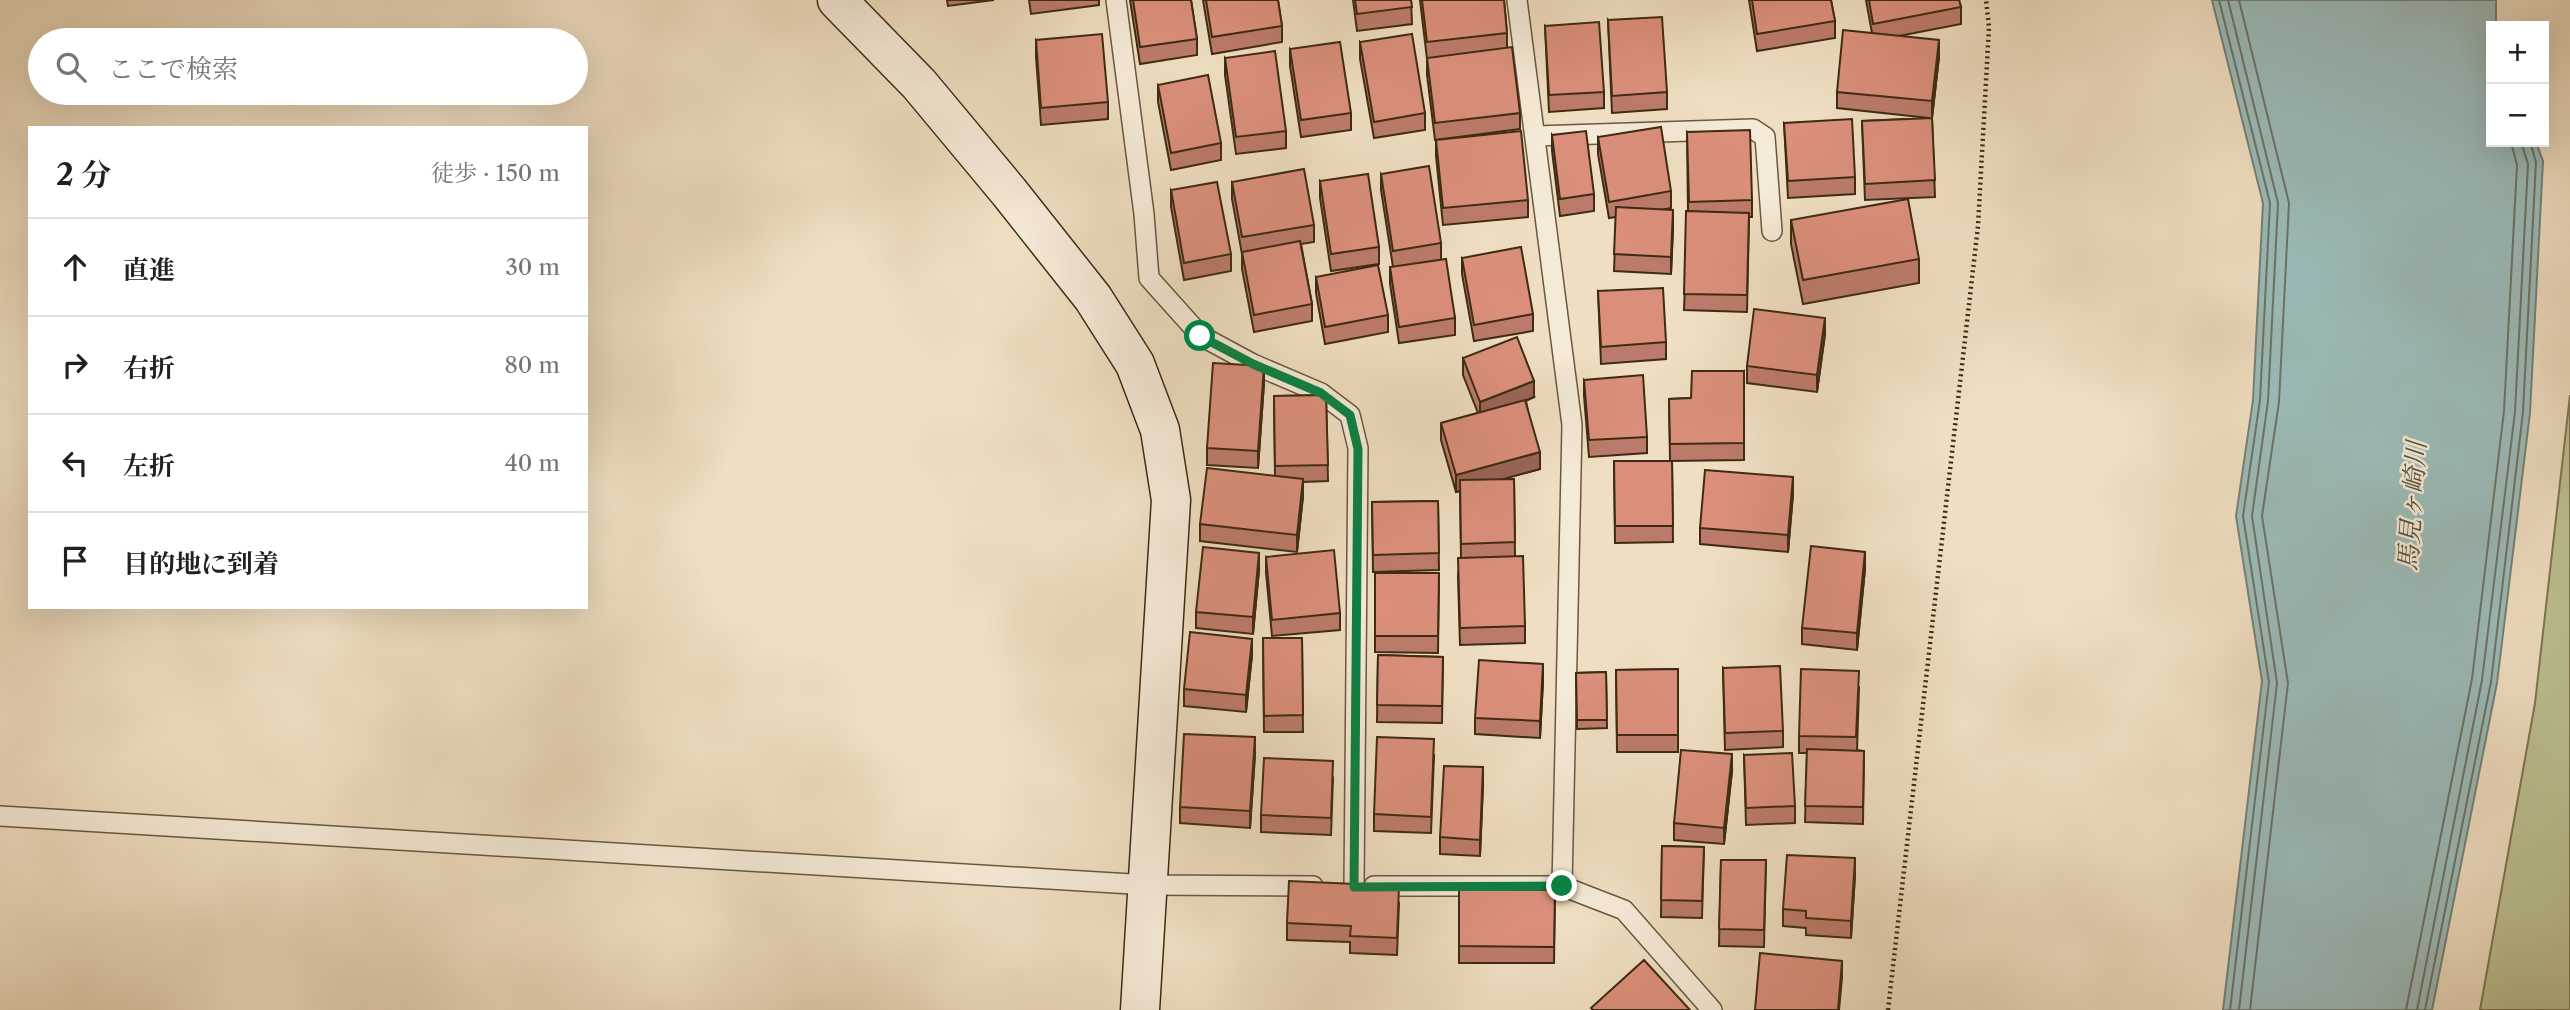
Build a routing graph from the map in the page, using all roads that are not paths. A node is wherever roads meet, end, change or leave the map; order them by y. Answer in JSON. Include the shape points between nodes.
{"nodes":[{"id":1,"x":837,"y":0,"type":"edge"},
{"id":2,"x":1116,"y":0,"type":"edge"},
{"id":3,"x":1517,"y":0,"type":"edge"},
{"id":4,"x":1535,"y":136,"type":"junction"},
{"id":5,"x":1773,"y":231,"type":"dead end"},
{"id":6,"x":0,"y":816,"type":"edge"},
{"id":7,"x":1149,"y":885,"type":"junction"},
{"id":8,"x":1340,"y":886,"type":"junction"},
{"id":9,"x":1562,"y":886,"type":"junction"},
{"id":10,"x":1140,"y":1010,"type":"edge"},
{"id":11,"x":1712,"y":1010,"type":"edge"}],
"edges":[{"from":1,"to":7,"type":"street","via":[[919,84],[1093,298],[1135,364],[1160,430],[1171,500]]},
{"from":2,"to":8,"type":"lane","via":[[1149,278],[1200,336],[1321,393],[1350,415],[1358,449]]},
{"from":3,"to":4,"type":"lane"},
{"from":4,"to":5,"type":"lane","via":[[1754,129],[1765,137]]},
{"from":4,"to":9,"type":"lane","via":[[1572,425]]},
{"from":6,"to":7,"type":"lane"},
{"from":7,"to":8,"type":"lane"},
{"from":7,"to":10,"type":"street"},
{"from":8,"to":9,"type":"lane"},
{"from":9,"to":11,"type":"lane","via":[[1624,910]]}]}
